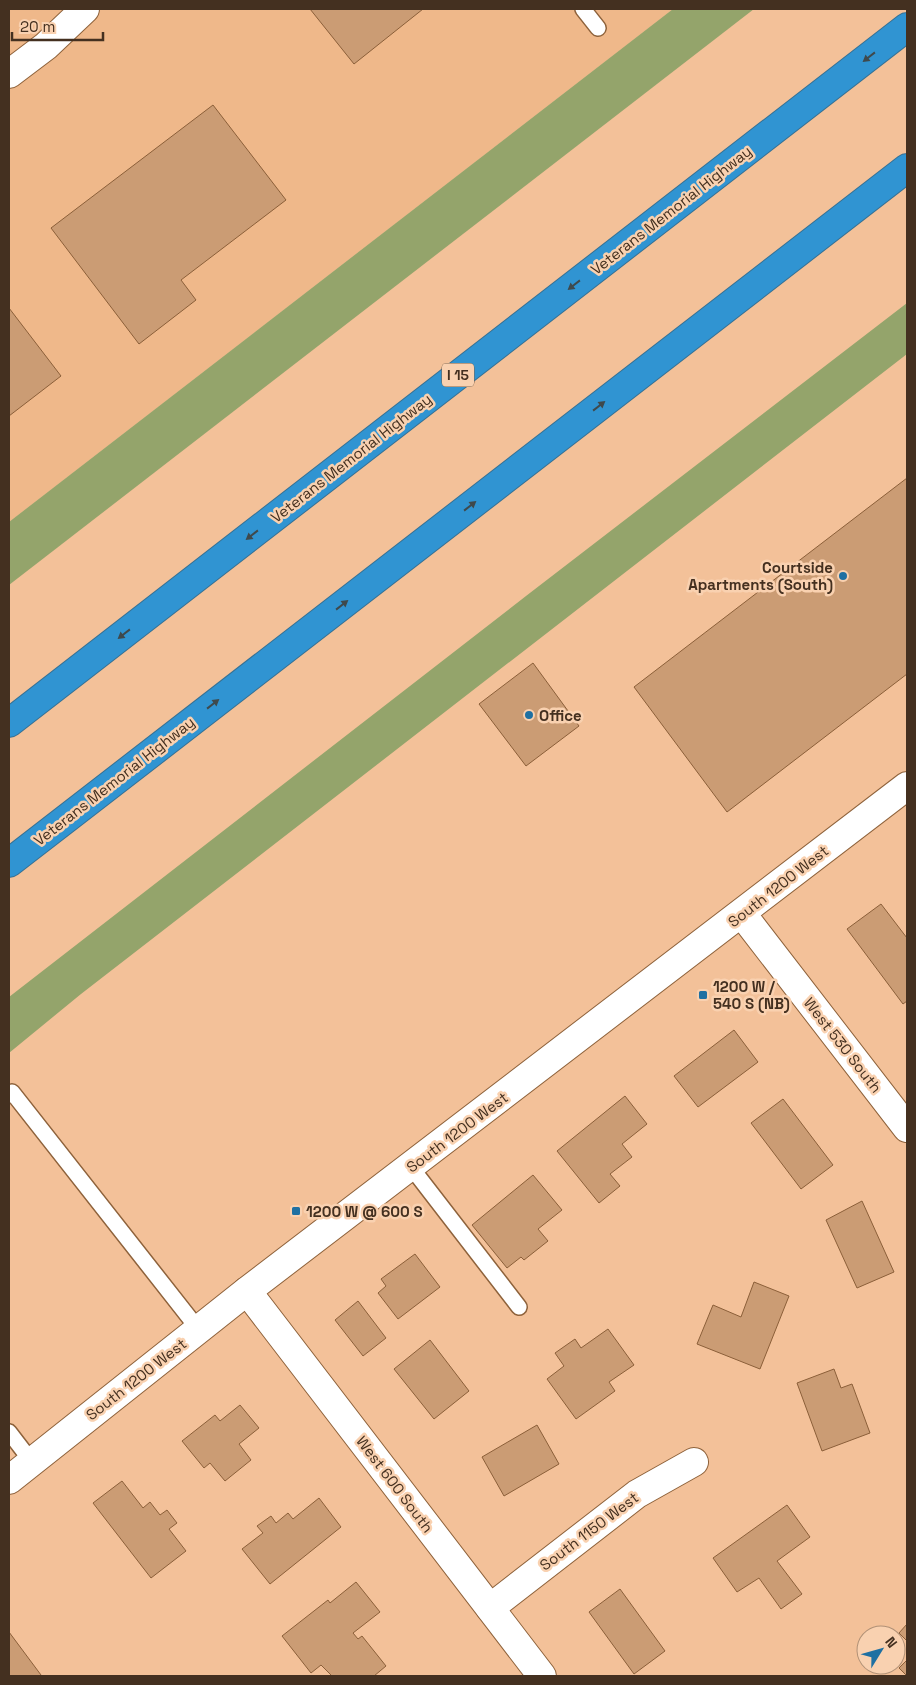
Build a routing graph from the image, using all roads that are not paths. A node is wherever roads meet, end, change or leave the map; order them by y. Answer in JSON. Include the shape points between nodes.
{"nodes":[{"id":1,"x":85,"y":9,"type":"edge"},
{"id":2,"x":583,"y":9,"type":"edge"},
{"id":3,"x":907,"y":27,"type":"edge"},
{"id":4,"x":598,"y":28,"type":"dead end"},
{"id":5,"x":9,"y":74,"type":"edge"},
{"id":6,"x":907,"y":168,"type":"edge"},
{"id":7,"x":9,"y":723,"type":"edge"},
{"id":8,"x":907,"y":786,"type":"edge"},
{"id":9,"x":9,"y":863,"type":"edge"},
{"id":10,"x":742,"y":914,"type":"junction"},
{"id":11,"x":9,"y":1095,"type":"edge"},
{"id":12,"x":907,"y":1128,"type":"edge"},
{"id":13,"x":411,"y":1167,"type":"junction"},
{"id":14,"x":247,"y":1291,"type":"junction"},
{"id":15,"x":519,"y":1307,"type":"dead end"},
{"id":16,"x":198,"y":1330,"type":"junction"},
{"id":17,"x":9,"y":1432,"type":"edge"},
{"id":18,"x":32,"y":1462,"type":"junction"},
{"id":19,"x":694,"y":1462,"type":"dead end"},
{"id":20,"x":9,"y":1480,"type":"edge"},
{"id":21,"x":490,"y":1608,"type":"junction"},
{"id":22,"x":542,"y":1676,"type":"edge"}],
"edges":[{"from":1,"to":5,"type":"main road","via":[[46,46]]},
{"from":2,"to":4,"type":"lane"},
{"from":3,"to":7,"type":"highway","name":"Veterans Memorial Highway","number":"I 15","one_way":true},
{"from":9,"to":6,"type":"highway","name":"Veterans Memorial Highway","one_way":true},
{"from":8,"to":10,"type":"main road","name":"South 1200 West"},
{"from":10,"to":12,"type":"main road","name":"West 530 South"},
{"from":10,"to":13,"type":"main road","name":"South 1200 West"},
{"from":11,"to":16,"type":"lane","via":[[12,1092]]},
{"from":13,"to":14,"type":"main road","name":"South 1200 West"},
{"from":13,"to":15,"type":"lane"},
{"from":14,"to":16,"type":"main road","name":"South 1200 West"},
{"from":14,"to":21,"type":"main road","name":"West 600 South"},
{"from":16,"to":18,"type":"main road","name":"South 1200 West"},
{"from":17,"to":18,"type":"lane"},
{"from":18,"to":20,"type":"main road","name":"South 1200 West"},
{"from":19,"to":21,"type":"main road","name":"South 1150 West","via":[[636,1494]]},
{"from":21,"to":22,"type":"main road","name":"West 600 South"}]}
